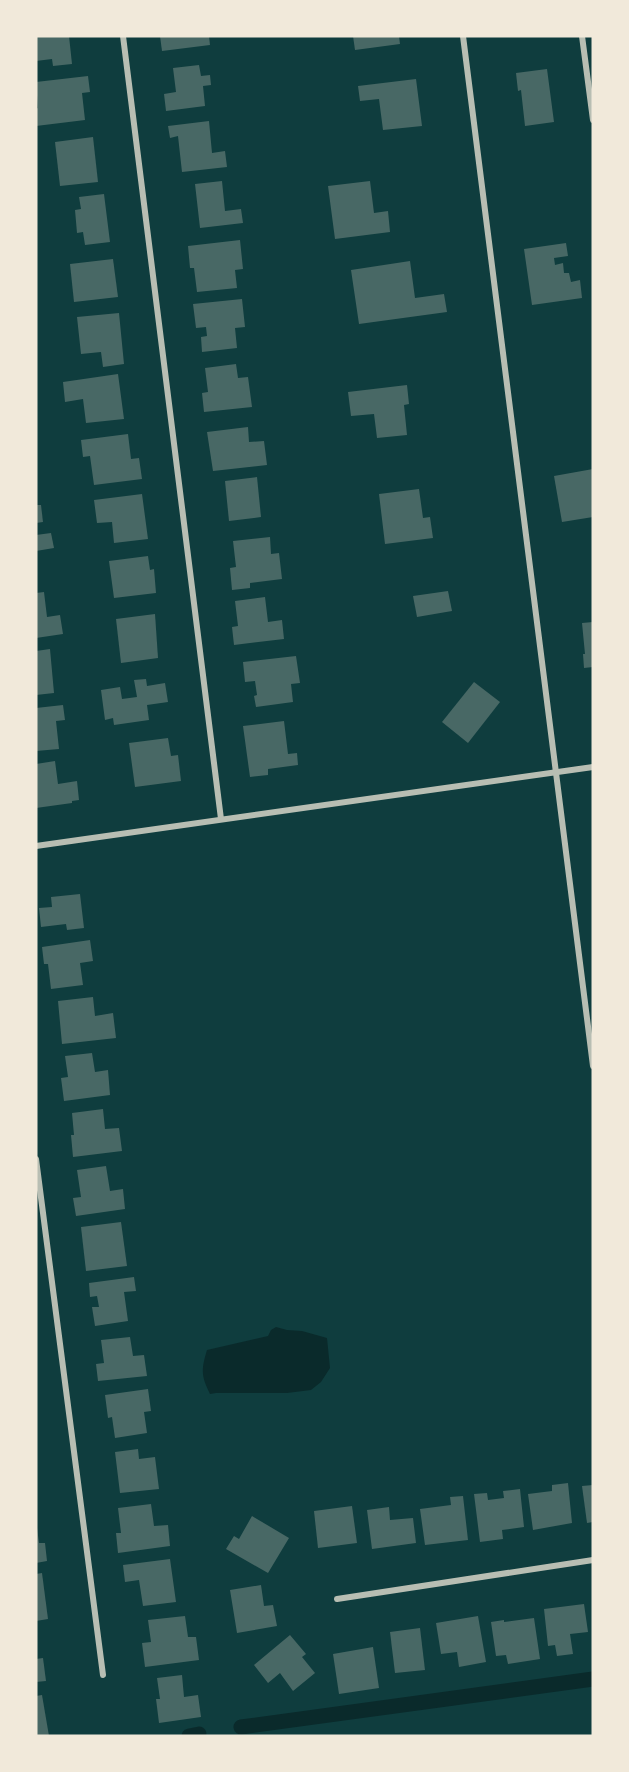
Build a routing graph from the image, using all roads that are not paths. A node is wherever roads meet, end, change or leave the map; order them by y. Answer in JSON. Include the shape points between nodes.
{"nodes":[{"id":1,"x":123,"y":36,"type":"edge"},
{"id":2,"x":463,"y":36,"type":"edge"},
{"id":3,"x":582,"y":36,"type":"edge"},
{"id":4,"x":593,"y":120,"type":"edge"},
{"id":5,"x":593,"y":767,"type":"edge"},
{"id":6,"x":557,"y":772,"type":"junction"},
{"id":7,"x":221,"y":819,"type":"junction"},
{"id":8,"x":36,"y":846,"type":"edge"},
{"id":9,"x":593,"y":1066,"type":"edge"},
{"id":10,"x":36,"y":1159,"type":"edge"},
{"id":11,"x":593,"y":1560,"type":"edge"},
{"id":12,"x":337,"y":1599,"type":"dead end"},
{"id":13,"x":103,"y":1675,"type":"dead end"}],
"edges":[{"from":1,"to":7,"type":"street"},
{"from":2,"to":6,"type":"street"},
{"from":3,"to":4,"type":"street"},
{"from":5,"to":6,"type":"street"},
{"from":6,"to":7,"type":"street"},
{"from":6,"to":9,"type":"street"},
{"from":7,"to":8,"type":"street"},
{"from":10,"to":13,"type":"street"},
{"from":11,"to":12,"type":"street"}]}
